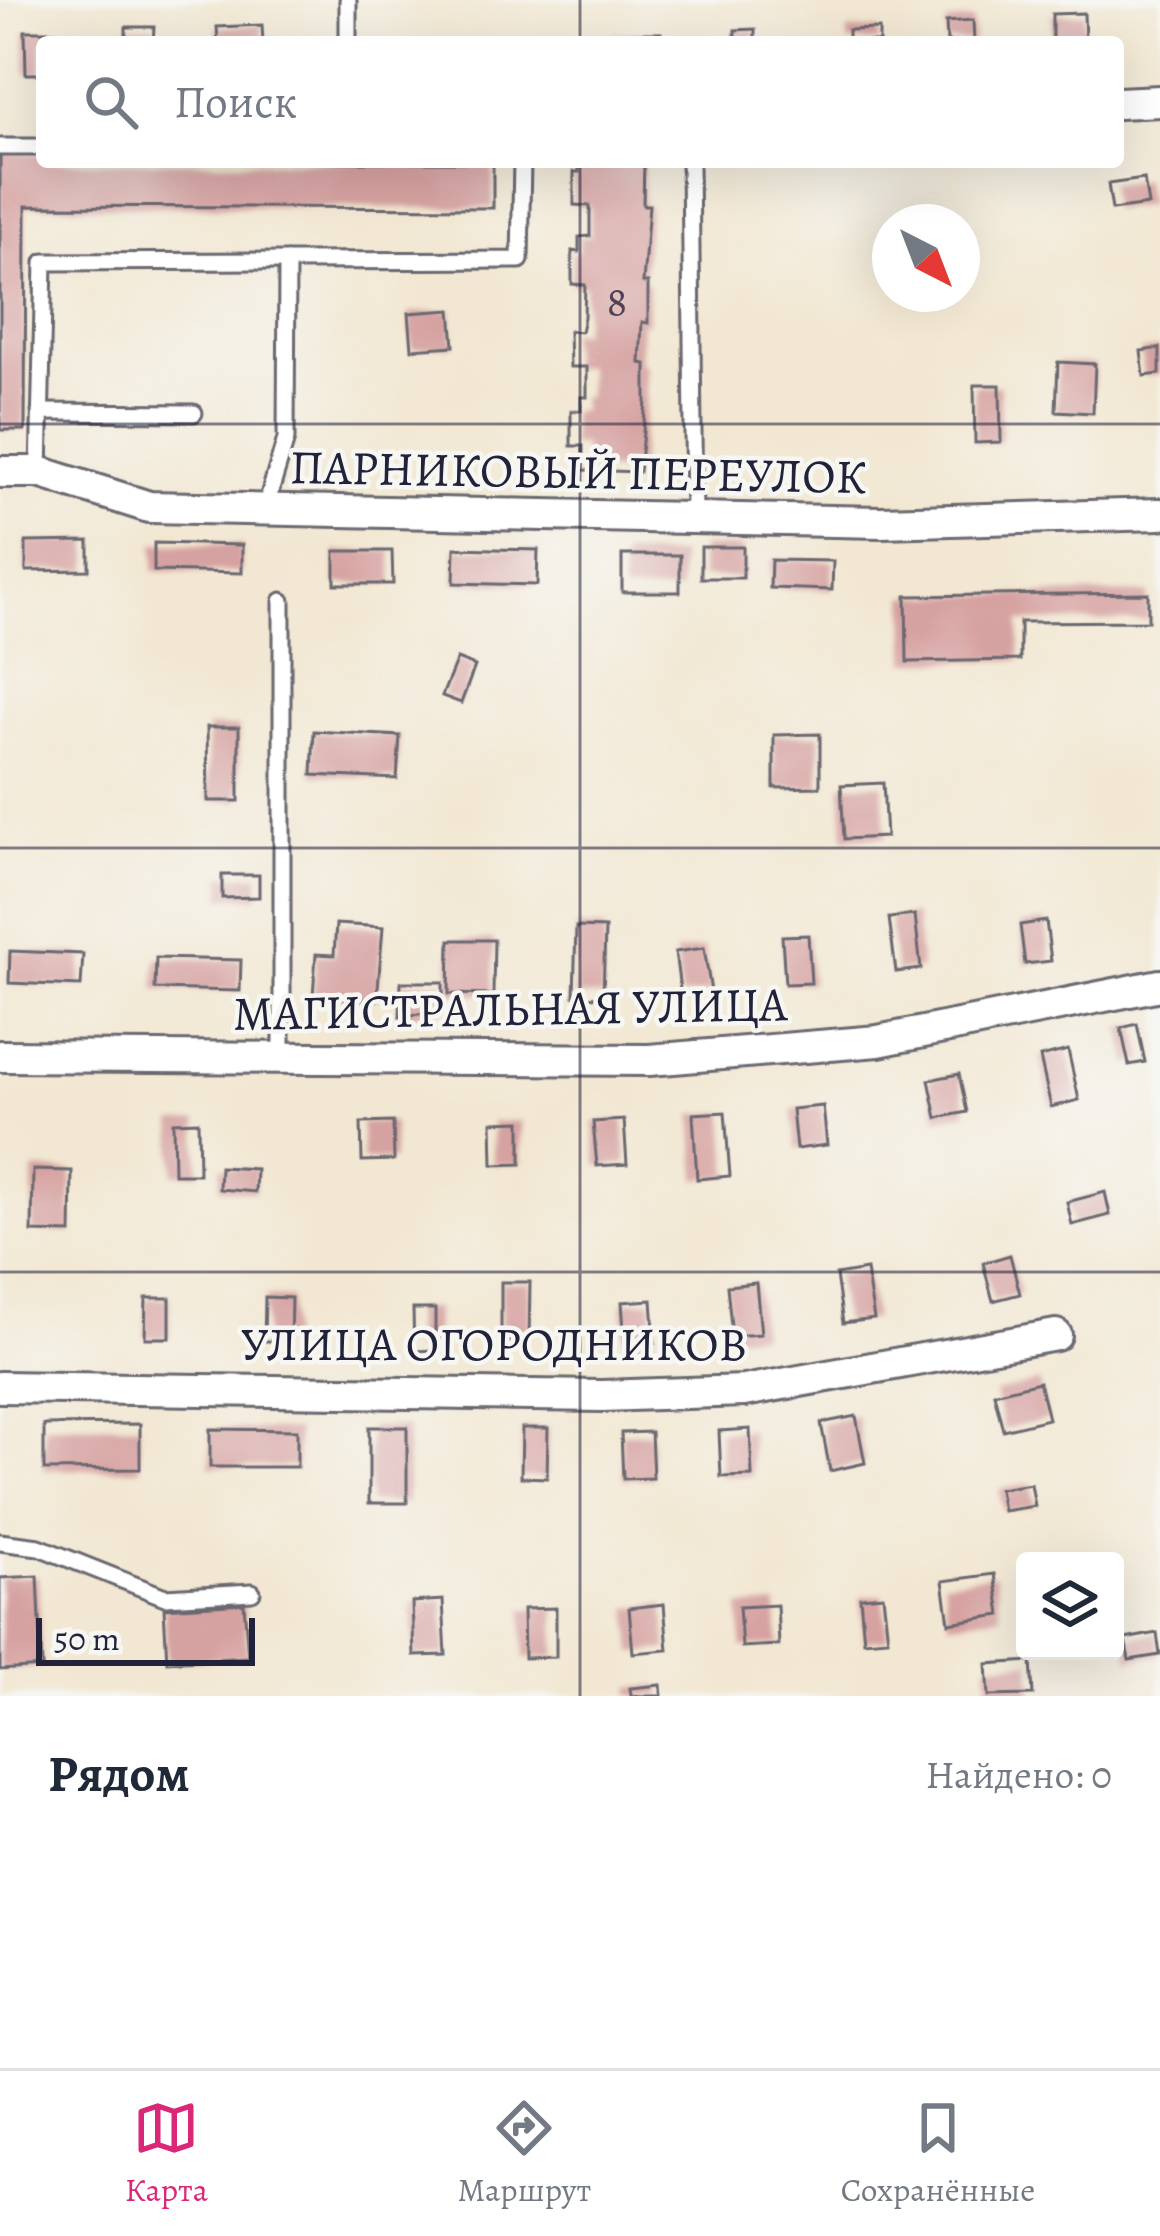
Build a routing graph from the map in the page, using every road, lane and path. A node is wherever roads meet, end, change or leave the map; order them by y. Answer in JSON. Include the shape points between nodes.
{"nodes":[{"id":1,"x":348,"y":0,"type":"edge"},
{"id":2,"x":348,"y":36,"type":"edge"},
{"id":3,"x":1160,"y":101,"type":"edge"},
{"id":4,"x":1124,"y":103,"type":"edge"},
{"id":5,"x":0,"y":147,"type":"edge"},
{"id":6,"x":36,"y":147,"type":"edge"},
{"id":7,"x":522,"y":168,"type":"edge"},
{"id":8,"x":690,"y":168,"type":"edge"},
{"id":9,"x":286,"y":261,"type":"junction"},
{"id":10,"x":40,"y":412,"type":"junction"},
{"id":11,"x":194,"y":413,"type":"dead end"},
{"id":12,"x":0,"y":472,"type":"edge"},
{"id":13,"x":39,"y":472,"type":"junction"},
{"id":14,"x":265,"y":509,"type":"junction"},
{"id":15,"x":1160,"y":514,"type":"edge"},
{"id":16,"x":694,"y":519,"type":"junction"},
{"id":17,"x":282,"y":601,"type":"dead end"},
{"id":18,"x":1160,"y":985,"type":"edge"},
{"id":19,"x":0,"y":1056,"type":"edge"},
{"id":20,"x":282,"y":1060,"type":"junction"},
{"id":21,"x":1056,"y":1335,"type":"dead end"},
{"id":22,"x":0,"y":1387,"type":"edge"},
{"id":23,"x":0,"y":1542,"type":"edge"},
{"id":24,"x":252,"y":1592,"type":"dead end"}],
"edges":[{"from":1,"to":2,"type":"lane"},
{"from":3,"to":4,"type":"street"},
{"from":5,"to":6,"type":"lane"},
{"from":7,"to":9,"type":"lane","via":[[520,260]]},
{"from":8,"to":16,"type":"lane"},
{"from":9,"to":10,"type":"lane","via":[[44,262]]},
{"from":9,"to":14,"type":"lane","via":[[286,440]]},
{"from":10,"to":11,"type":"lane"},
{"from":10,"to":13,"type":"lane"},
{"from":12,"to":13,"type":"street","name":"ПАРНИКОВЫЙ ПЕРЕУЛОК"},
{"from":13,"to":14,"type":"street","name":"ПАРНИКОВЫЙ ПЕРЕУЛОК","via":[[149,507]]},
{"from":14,"to":16,"type":"street","name":"ПАРНИКОВЫЙ ПЕРЕУЛОК"},
{"from":15,"to":16,"type":"street","name":"ПАРНИКОВЫЙ ПЕРЕУЛОК"},
{"from":17,"to":20,"type":"lane"},
{"from":18,"to":20,"type":"street","name":"МАГИСТРАЛЬНАЯ УЛИЦА","via":[[878,1042],[649,1060]]},
{"from":19,"to":20,"type":"street","name":"МАГИСТРАЛЬНАЯ УЛИЦА"},
{"from":21,"to":22,"type":"street","name":"УЛИЦА ОГОРОДНИКОВ","via":[[744,1391]]},
{"from":23,"to":24,"type":"lane","via":[[39,1547],[165,1597]]}]}
